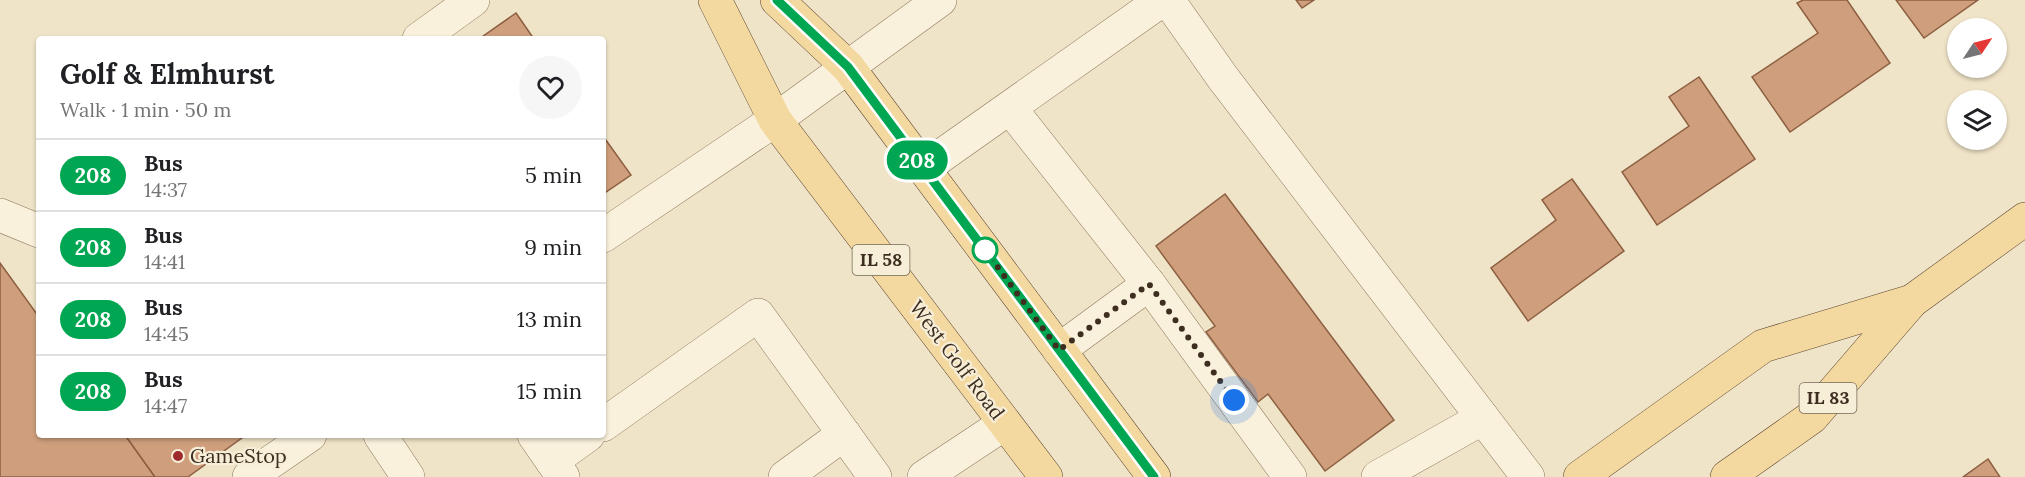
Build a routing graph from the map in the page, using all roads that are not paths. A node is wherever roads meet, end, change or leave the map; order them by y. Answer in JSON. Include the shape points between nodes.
{"nodes":[{"id":1,"x":473,"y":0,"type":"edge"},
{"id":2,"x":715,"y":0,"type":"edge"},
{"id":3,"x":777,"y":0,"type":"edge"},
{"id":4,"x":940,"y":0,"type":"edge"},
{"id":5,"x":1162,"y":0,"type":"edge"},
{"id":6,"x":1168,"y":0,"type":"edge"},
{"id":7,"x":423,"y":36,"type":"edge"},
{"id":8,"x":848,"y":67,"type":"junction"},
{"id":9,"x":1010,"y":108,"type":"junction"},
{"id":10,"x":775,"y":120,"type":"junction"},
{"id":11,"x":924,"y":168,"type":"junction"},
{"id":12,"x":0,"y":215,"type":"edge"},
{"id":13,"x":2025,"y":219,"type":"edge"},
{"id":14,"x":36,"y":230,"type":"edge"},
{"id":15,"x":606,"y":234,"type":"edge"},
{"id":16,"x":1149,"y":284,"type":"junction"},
{"id":17,"x":1912,"y":301,"type":"junction"},
{"id":18,"x":1059,"y":350,"type":"junction"},
{"id":19,"x":1483,"y":417,"type":"junction"},
{"id":20,"x":606,"y":423,"type":"edge"},
{"id":21,"x":1005,"y":424,"type":"junction"},
{"id":22,"x":844,"y":434,"type":"junction"},
{"id":23,"x":306,"y":438,"type":"edge"},
{"id":24,"x":382,"y":438,"type":"edge"},
{"id":25,"x":583,"y":438,"type":"edge"},
{"id":26,"x":550,"y":458,"type":"edge"},
{"id":27,"x":249,"y":477,"type":"edge"},
{"id":28,"x":408,"y":477,"type":"edge"},
{"id":29,"x":785,"y":477,"type":"edge"},
{"id":30,"x":875,"y":477,"type":"edge"},
{"id":31,"x":924,"y":477,"type":"edge"},
{"id":32,"x":1046,"y":477,"type":"edge"},
{"id":33,"x":1154,"y":477,"type":"edge"},
{"id":34,"x":1290,"y":477,"type":"edge"},
{"id":35,"x":1378,"y":477,"type":"edge"},
{"id":36,"x":1528,"y":477,"type":"edge"},
{"id":37,"x":1580,"y":477,"type":"edge"},
{"id":38,"x":1727,"y":477,"type":"edge"}],
"edges":[{"from":1,"to":7,"type":"street"},
{"from":2,"to":10,"type":"main road","name":"West Golf Road","number":"IL 58"},
{"from":3,"to":8,"type":"main road"},
{"from":4,"to":8,"type":"street"},
{"from":5,"to":9,"type":"street"},
{"from":6,"to":19,"type":"street","via":[[1223,78]]},
{"from":8,"to":10,"type":"street"},
{"from":8,"to":11,"type":"main road"},
{"from":9,"to":11,"type":"street"},
{"from":9,"to":16,"type":"street"},
{"from":10,"to":15,"type":"street"},
{"from":10,"to":21,"type":"main road","name":"West Golf Road","number":"IL 58"},
{"from":11,"to":18,"type":"main road"},
{"from":12,"to":14,"type":"street"},
{"from":13,"to":17,"type":"main road","number":"IL 83"},
{"from":16,"to":18,"type":"street"},
{"from":16,"to":34,"type":"street"},
{"from":17,"to":37,"type":"main road","number":"IL 83","via":[[1763,346]]},
{"from":17,"to":38,"type":"main road","number":"IL 83","via":[[1812,417]]},
{"from":18,"to":33,"type":"main road"},
{"from":19,"to":35,"type":"street"},
{"from":19,"to":36,"type":"street"},
{"from":20,"to":22,"type":"street","via":[[758,315]]},
{"from":21,"to":31,"type":"street"},
{"from":21,"to":32,"type":"main road","name":"West Golf Road","number":"IL 58"},
{"from":22,"to":29,"type":"street"},
{"from":22,"to":30,"type":"street"},
{"from":23,"to":27,"type":"street"},
{"from":24,"to":28,"type":"street"},
{"from":25,"to":26,"type":"street"}]}
